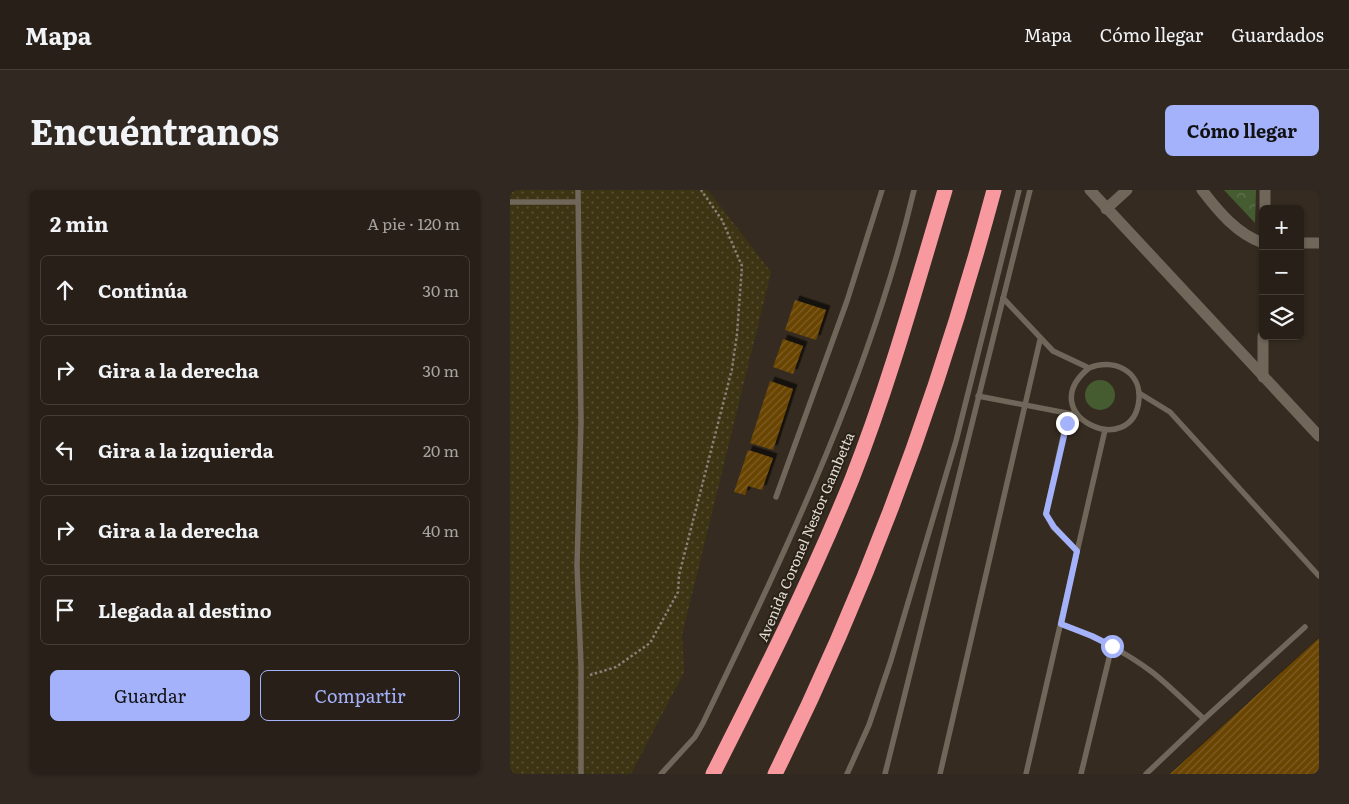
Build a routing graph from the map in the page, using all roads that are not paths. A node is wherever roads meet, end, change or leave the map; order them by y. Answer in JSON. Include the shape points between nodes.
{"nodes":[{"id":1,"x":578,"y":190,"type":"edge"},
{"id":2,"x":882,"y":190,"type":"edge"},
{"id":3,"x":914,"y":190,"type":"edge"},
{"id":4,"x":945,"y":190,"type":"edge"},
{"id":5,"x":994,"y":190,"type":"edge"},
{"id":6,"x":1019,"y":190,"type":"edge"},
{"id":7,"x":1030,"y":190,"type":"edge"},
{"id":8,"x":1090,"y":190,"type":"edge"},
{"id":9,"x":1127,"y":190,"type":"edge"},
{"id":10,"x":1202,"y":190,"type":"edge"},
{"id":11,"x":1265,"y":190,"type":"edge"},
{"id":12,"x":510,"y":202,"type":"edge"},
{"id":13,"x":578,"y":202,"type":"junction"},
{"id":14,"x":1265,"y":205,"type":"edge"},
{"id":15,"x":1106,"y":209,"type":"junction"},
{"id":16,"x":1259,"y":241,"type":"edge"},
{"id":17,"x":1319,"y":242,"type":"edge"},
{"id":18,"x":1304,"y":243,"type":"edge"},
{"id":19,"x":1003,"y":298,"type":"junction"},
{"id":20,"x":1040,"y":340,"type":"junction"},
{"id":21,"x":1263,"y":340,"type":"edge"},
{"id":22,"x":1089,"y":368,"type":"junction"},
{"id":23,"x":1263,"y":378,"type":"junction"},
{"id":24,"x":1139,"y":393,"type":"junction"},
{"id":25,"x":978,"y":396,"type":"junction"},
{"id":26,"x":1025,"y":405,"type":"junction"},
{"id":27,"x":1079,"y":416,"type":"junction"},
{"id":28,"x":1105,"y":430,"type":"junction"},
{"id":29,"x":1319,"y":436,"type":"edge"},
{"id":30,"x":776,"y":497,"type":"dead end"},
{"id":31,"x":1077,"y":551,"type":"junction"},
{"id":32,"x":1319,"y":576,"type":"edge"},
{"id":33,"x":1061,"y":624,"type":"junction"},
{"id":34,"x":1305,"y":627,"type":"dead end"},
{"id":35,"x":1112,"y":646,"type":"junction"},
{"id":36,"x":1204,"y":719,"type":"junction"},
{"id":37,"x":581,"y":774,"type":"edge"},
{"id":38,"x":661,"y":774,"type":"edge"},
{"id":39,"x":713,"y":774,"type":"edge"},
{"id":40,"x":774,"y":774,"type":"edge"},
{"id":41,"x":847,"y":774,"type":"edge"},
{"id":42,"x":886,"y":774,"type":"edge"},
{"id":43,"x":940,"y":774,"type":"edge"},
{"id":44,"x":1026,"y":774,"type":"edge"},
{"id":45,"x":1081,"y":774,"type":"edge"},
{"id":46,"x":1146,"y":774,"type":"edge"}],
"edges":[{"from":1,"to":13,"type":"lane"},
{"from":2,"to":30,"type":"lane","via":[[847,301]]},
{"from":3,"to":38,"type":"lane","via":[[885,298],[829,449],[704,723]]},
{"from":4,"to":39,"type":"highway","name":"Avenida Coronel Nestor Gambetta","via":[[895,357],[852,478],[798,604]]},
{"from":5,"to":40,"type":"highway","via":[[948,352],[898,490],[809,706]]},
{"from":6,"to":41,"type":"lane","via":[[956,441],[891,660],[869,725]]},
{"from":7,"to":19,"type":"lane"},
{"from":8,"to":15,"type":"street"},
{"from":9,"to":15,"type":"street"},
{"from":10,"to":16,"type":"street","via":[[1238,229]]},
{"from":11,"to":14,"type":"street"},
{"from":12,"to":13,"type":"lane"},
{"from":13,"to":37,"type":"lane","via":[[581,422],[577,566]]},
{"from":15,"to":23,"type":"street"},
{"from":17,"to":18,"type":"street"},
{"from":19,"to":20,"type":"lane"},
{"from":19,"to":25,"type":"lane"},
{"from":20,"to":22,"type":"lane","via":[[1053,351]]},
{"from":20,"to":26,"type":"lane"},
{"from":21,"to":23,"type":"street"},
{"from":22,"to":24,"type":"lane","via":[[1104,364],[1120,367],[1133,378]]},
{"from":22,"to":27,"type":"lane","via":[[1075,384],[1072,394]]},
{"from":23,"to":29,"type":"street"},
{"from":24,"to":28,"type":"lane","via":[[1134,415],[1116,429]]},
{"from":24,"to":32,"type":"lane","via":[[1170,412]]},
{"from":25,"to":26,"type":"lane"},
{"from":25,"to":42,"type":"lane"},
{"from":26,"to":27,"type":"lane"},
{"from":26,"to":43,"type":"lane"},
{"from":27,"to":28,"type":"lane","via":[[1094,428]]},
{"from":27,"to":31,"type":"lane","via":[[1065,427],[1046,514]]},
{"from":28,"to":31,"type":"lane"},
{"from":31,"to":33,"type":"lane"},
{"from":33,"to":35,"type":"lane"},
{"from":33,"to":44,"type":"lane"},
{"from":34,"to":36,"type":"lane"},
{"from":35,"to":36,"type":"lane","via":[[1154,673]]},
{"from":35,"to":45,"type":"lane"},
{"from":36,"to":46,"type":"lane"}]}
